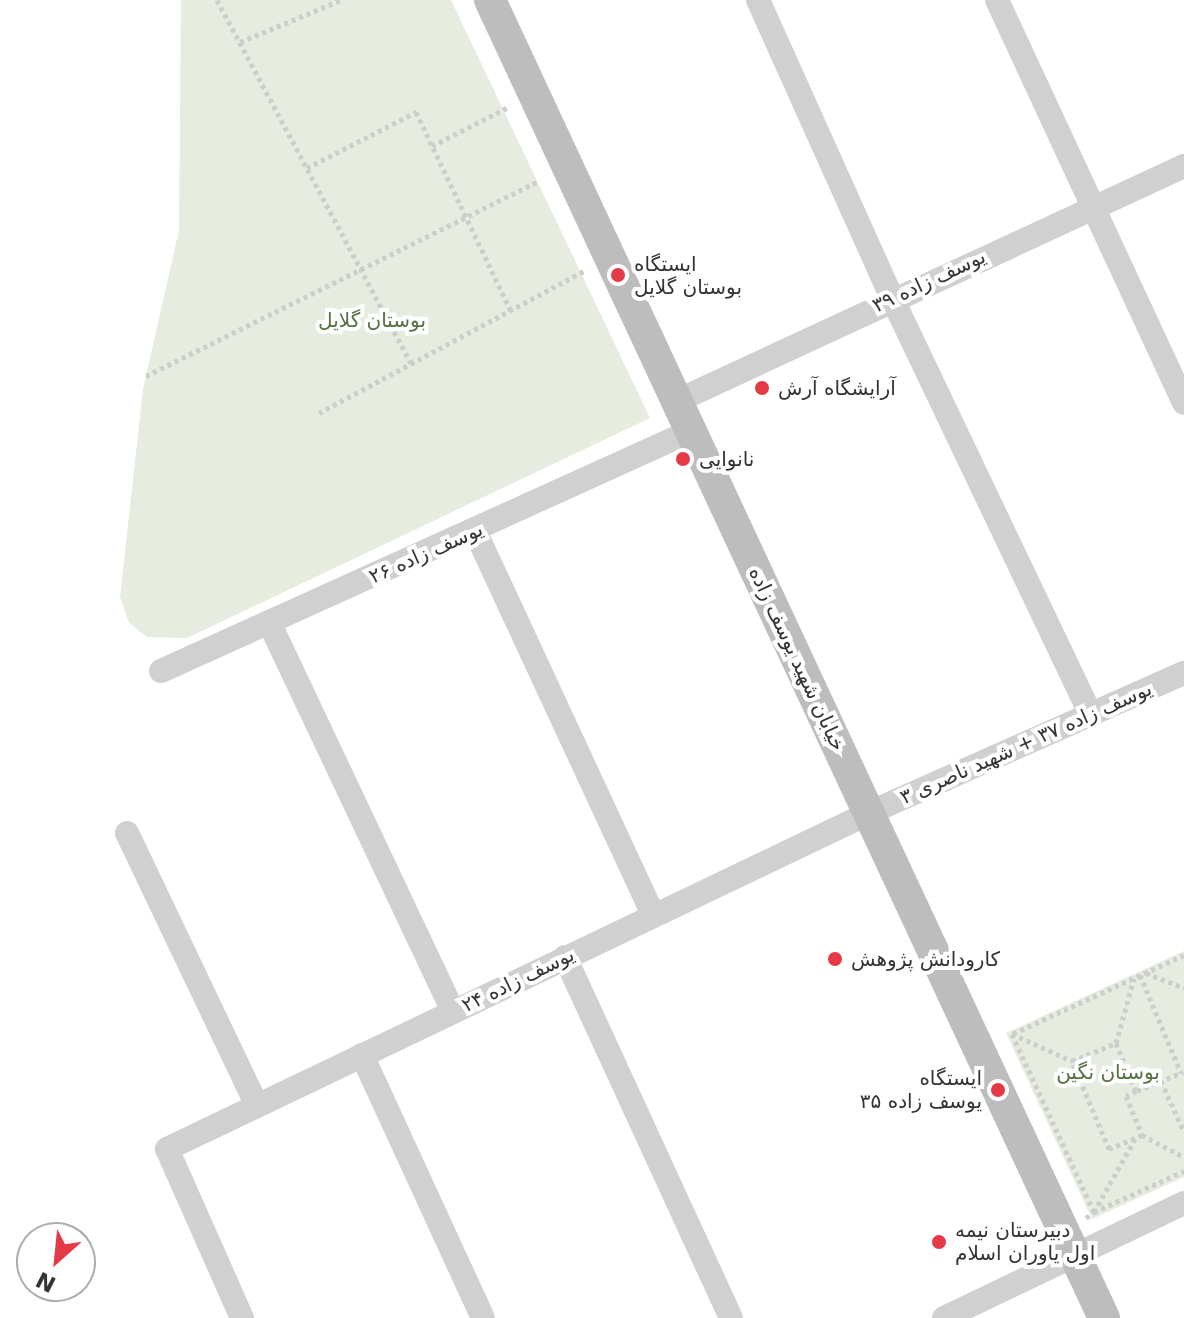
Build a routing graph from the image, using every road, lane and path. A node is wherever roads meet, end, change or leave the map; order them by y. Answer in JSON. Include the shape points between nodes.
{"nodes":[{"id":1,"x":217,"y":0,"type":"edge"},
{"id":2,"x":341,"y":0,"type":"edge"},
{"id":3,"x":490,"y":0,"type":"edge"},
{"id":4,"x":758,"y":0,"type":"edge"},
{"id":5,"x":997,"y":0,"type":"edge"},
{"id":6,"x":240,"y":42,"type":"junction"},
{"id":7,"x":533,"y":93,"type":"junction"},
{"id":8,"x":432,"y":146,"type":"junction"},
{"id":9,"x":1184,"y":166,"type":"edge"},
{"id":10,"x":307,"y":168,"type":"junction"},
{"id":11,"x":540,"y":180,"type":"dead end"},
{"id":12,"x":1091,"y":206,"type":"junction"},
{"id":13,"x":466,"y":217,"type":"junction"},
{"id":14,"x":610,"y":257,"type":"junction"},
{"id":15,"x":360,"y":269,"type":"junction"},
{"id":16,"x":892,"y":298,"type":"junction"},
{"id":17,"x":511,"y":311,"type":"junction"},
{"id":18,"x":411,"y":364,"type":"junction"},
{"id":19,"x":146,"y":376,"type":"dead end"},
{"id":20,"x":677,"y":401,"type":"junction"},
{"id":21,"x":1184,"y":403,"type":"edge"},
{"id":22,"x":319,"y":413,"type":"dead end"},
{"id":23,"x":691,"y":431,"type":"junction"},
{"id":24,"x":475,"y":531,"type":"junction"},
{"id":25,"x":269,"y":622,"type":"junction"},
{"id":26,"x":161,"y":671,"type":"dead end"},
{"id":27,"x":1182,"y":678,"type":"edge"},
{"id":28,"x":1091,"y":715,"type":"junction"},
{"id":29,"x":869,"y":813,"type":"junction"},
{"id":30,"x":127,"y":833,"type":"dead end"},
{"id":31,"x":653,"y":915,"type":"junction"},
{"id":32,"x":1184,"y":955,"type":"edge"},
{"id":33,"x":565,"y":957,"type":"junction"},
{"id":34,"x":1140,"y":975,"type":"junction"},
{"id":35,"x":1184,"y":988,"type":"edge"},
{"id":36,"x":453,"y":1012,"type":"junction"},
{"id":37,"x":1012,"y":1034,"type":"junction"},
{"id":38,"x":1116,"y":1043,"type":"junction"},
{"id":39,"x":362,"y":1055,"type":"junction"},
{"id":40,"x":1072,"y":1061,"type":"junction"},
{"id":41,"x":1182,"y":1072,"type":"edge"},
{"id":42,"x":1161,"y":1081,"type":"junction"},
{"id":43,"x":1136,"y":1091,"type":"junction"},
{"id":44,"x":257,"y":1105,"type":"junction"},
{"id":45,"x":1184,"y":1132,"type":"edge"},
{"id":46,"x":1142,"y":1135,"type":"junction"},
{"id":47,"x":1135,"y":1138,"type":"junction"},
{"id":48,"x":1184,"y":1157,"type":"edge"},
{"id":49,"x":1184,"y":1171,"type":"edge"},
{"id":50,"x":1184,"y":1203,"type":"edge"},
{"id":51,"x":1094,"y":1212,"type":"junction"},
{"id":52,"x":1070,"y":1245,"type":"junction"},
{"id":53,"x":242,"y":1318,"type":"edge"},
{"id":54,"x":483,"y":1318,"type":"edge"},
{"id":55,"x":731,"y":1318,"type":"edge"},
{"id":56,"x":944,"y":1318,"type":"edge"},
{"id":57,"x":1104,"y":1318,"type":"edge"}],
"edges":[{"from":1,"to":6,"type":"path"},
{"from":2,"to":6,"type":"path"},
{"from":3,"to":7,"type":"street","name":"خیابان شهید یوسف زاده"},
{"from":4,"to":16,"type":"street"},
{"from":5,"to":12,"type":"street"},
{"from":6,"to":10,"type":"path"},
{"from":7,"to":8,"type":"path"},
{"from":7,"to":14,"type":"street","name":"خیابان شهید یوسف زاده"},
{"from":8,"to":10,"type":"path","via":[[416,112]]},
{"from":8,"to":13,"type":"path"},
{"from":9,"to":12,"type":"street","name":"یوسف زاده ۳۹"},
{"from":10,"to":15,"type":"path"},
{"from":11,"to":13,"type":"path"},
{"from":12,"to":16,"type":"street","name":"یوسف زاده ۳۹"},
{"from":12,"to":21,"type":"street"},
{"from":13,"to":15,"type":"path"},
{"from":13,"to":17,"type":"path"},
{"from":14,"to":17,"type":"path"},
{"from":14,"to":20,"type":"street","name":"خیابان شهید یوسف زاده"},
{"from":15,"to":18,"type":"path"},
{"from":15,"to":19,"type":"path"},
{"from":16,"to":20,"type":"street","name":"یوسف زاده ۳۹"},
{"from":16,"to":28,"type":"street"},
{"from":17,"to":18,"type":"path"},
{"from":18,"to":22,"type":"path"},
{"from":20,"to":23,"type":"street","name":"خیابان شهید یوسف زاده"},
{"from":23,"to":24,"type":"street","name":"یوسف زاده ۲۶"},
{"from":23,"to":29,"type":"street","name":"خیابان شهید یوسف زاده"},
{"from":24,"to":25,"type":"street","name":"یوسف زاده ۲۶"},
{"from":24,"to":31,"type":"street"},
{"from":25,"to":26,"type":"street","name":"یوسف زاده ۲۶"},
{"from":25,"to":36,"type":"street"},
{"from":27,"to":28,"type":"street","name":"یوسف زاده ۳۷ + شهید ناصری ۳"},
{"from":28,"to":29,"type":"street","name":"یوسف زاده ۳۷ + شهید ناصری ۳"},
{"from":29,"to":31,"type":"street","name":"یوسف زاده ۲۴"},
{"from":29,"to":52,"type":"street","name":"خیابان شهید یوسف زاده"},
{"from":30,"to":44,"type":"street"},
{"from":31,"to":33,"type":"street","name":"یوسف زاده ۲۴"},
{"from":32,"to":34,"type":"path"},
{"from":33,"to":36,"type":"street","name":"یوسف زاده ۲۴"},
{"from":33,"to":55,"type":"street"},
{"from":34,"to":35,"type":"path"},
{"from":34,"to":37,"type":"path"},
{"from":34,"to":38,"type":"path"},
{"from":34,"to":41,"type":"path"},
{"from":36,"to":39,"type":"street","name":"یوسف زاده ۲۴"},
{"from":37,"to":40,"type":"path"},
{"from":37,"to":51,"type":"path"},
{"from":38,"to":40,"type":"path"},
{"from":38,"to":43,"type":"path"},
{"from":39,"to":44,"type":"street","name":"یوسف زاده ۲۴"},
{"from":39,"to":54,"type":"street"},
{"from":40,"to":47,"type":"path","via":[[1109,1149]]},
{"from":41,"to":42,"type":"path"},
{"from":42,"to":43,"type":"path"},
{"from":42,"to":45,"type":"path"},
{"from":43,"to":46,"type":"path","via":[[1126,1096]]},
{"from":44,"to":53,"type":"street","name":"یوسف زاده ۲۴","via":[[167,1149]]},
{"from":46,"to":47,"type":"path"},
{"from":46,"to":48,"type":"path"},
{"from":47,"to":51,"type":"path"},
{"from":49,"to":51,"type":"path"},
{"from":50,"to":52,"type":"street"},
{"from":51,"to":52,"type":"path"},
{"from":52,"to":56,"type":"street"},
{"from":52,"to":57,"type":"street","name":"خیابان شهید یوسف زاده"}]}
